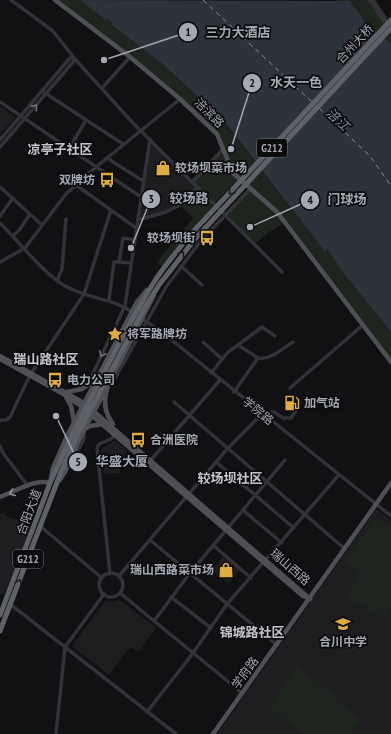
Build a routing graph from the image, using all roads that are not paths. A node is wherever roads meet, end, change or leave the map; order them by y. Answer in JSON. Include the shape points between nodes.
{"nodes":[{"id":1,"x":11,"y":0,"type":"edge"},
{"id":2,"x":55,"y":0,"type":"edge"},
{"id":3,"x":370,"y":0,"type":"edge"},
{"id":4,"x":373,"y":0,"type":"edge"},
{"id":5,"x":391,"y":20,"type":"edge"},
{"id":6,"x":391,"y":27,"type":"edge"},
{"id":7,"x":391,"y":31,"type":"edge"},
{"id":8,"x":130,"y":57,"type":"junction"},
{"id":9,"x":74,"y":58,"type":"junction"},
{"id":10,"x":102,"y":88,"type":"junction"},
{"id":11,"x":42,"y":92,"type":"junction"},
{"id":12,"x":47,"y":94,"type":"junction"},
{"id":13,"x":180,"y":99,"type":"junction"},
{"id":14,"x":0,"y":102,"type":"edge"},
{"id":15,"x":21,"y":116,"type":"junction"},
{"id":16,"x":25,"y":119,"type":"junction"},
{"id":17,"x":86,"y":120,"type":"junction"},
{"id":18,"x":141,"y":131,"type":"junction"},
{"id":19,"x":150,"y":139,"type":"junction"},
{"id":20,"x":0,"y":140,"type":"edge"},
{"id":21,"x":123,"y":144,"type":"junction"},
{"id":22,"x":0,"y":147,"type":"edge"},
{"id":23,"x":69,"y":148,"type":"junction"},
{"id":24,"x":224,"y":148,"type":"junction"},
{"id":25,"x":107,"y":158,"type":"junction"},
{"id":26,"x":96,"y":167,"type":"junction"},
{"id":27,"x":143,"y":181,"type":"junction"},
{"id":28,"x":193,"y":181,"type":"junction"},
{"id":29,"x":76,"y":185,"type":"junction"},
{"id":30,"x":0,"y":186,"type":"edge"},
{"id":31,"x":198,"y":187,"type":"junction"},
{"id":32,"x":250,"y":190,"type":"junction"},
{"id":33,"x":141,"y":197,"type":"junction"},
{"id":34,"x":13,"y":198,"type":"junction"},
{"id":35,"x":111,"y":210,"type":"junction"},
{"id":36,"x":30,"y":214,"type":"junction"},
{"id":37,"x":226,"y":214,"type":"junction"},
{"id":38,"x":0,"y":216,"type":"edge"},
{"id":39,"x":66,"y":219,"type":"dead end"},
{"id":40,"x":138,"y":220,"type":"junction"},
{"id":41,"x":0,"y":223,"type":"edge"},
{"id":42,"x":42,"y":225,"type":"junction"},
{"id":43,"x":136,"y":228,"type":"junction"},
{"id":44,"x":13,"y":236,"type":"junction"},
{"id":45,"x":135,"y":240,"type":"junction"},
{"id":46,"x":25,"y":248,"type":"junction"},
{"id":47,"x":0,"y":262,"type":"edge"},
{"id":48,"x":120,"y":262,"type":"junction"},
{"id":49,"x":131,"y":263,"type":"junction"},
{"id":50,"x":181,"y":266,"type":"junction"},
{"id":51,"x":282,"y":272,"type":"dead end"},
{"id":52,"x":157,"y":278,"type":"junction"},
{"id":53,"x":57,"y":282,"type":"junction"},
{"id":54,"x":159,"y":285,"type":"junction"},
{"id":55,"x":202,"y":286,"type":"dead end"},
{"id":56,"x":84,"y":294,"type":"junction"},
{"id":57,"x":109,"y":300,"type":"junction"},
{"id":58,"x":125,"y":306,"type":"junction"},
{"id":59,"x":146,"y":321,"type":"junction"},
{"id":60,"x":363,"y":325,"type":"junction"},
{"id":61,"x":275,"y":336,"type":"dead end"},
{"id":62,"x":203,"y":342,"type":"dead end"},
{"id":63,"x":292,"y":342,"type":"dead end"},
{"id":64,"x":238,"y":345,"type":"junction"},
{"id":65,"x":0,"y":356,"type":"edge"},
{"id":66,"x":222,"y":358,"type":"junction"},
{"id":67,"x":258,"y":358,"type":"junction"},
{"id":68,"x":0,"y":359,"type":"edge"},
{"id":69,"x":391,"y":362,"type":"edge"},
{"id":70,"x":211,"y":373,"type":"junction"},
{"id":71,"x":31,"y":374,"type":"junction"},
{"id":72,"x":96,"y":379,"type":"junction"},
{"id":73,"x":220,"y":380,"type":"junction"},
{"id":74,"x":87,"y":385,"type":"junction"},
{"id":75,"x":107,"y":387,"type":"junction"},
{"id":76,"x":290,"y":388,"type":"dead end"},
{"id":77,"x":234,"y":392,"type":"junction"},
{"id":78,"x":66,"y":394,"type":"junction"},
{"id":79,"x":174,"y":402,"type":"dead end"},
{"id":80,"x":83,"y":405,"type":"junction"},
{"id":81,"x":296,"y":411,"type":"dead end"},
{"id":82,"x":93,"y":413,"type":"junction"},
{"id":83,"x":262,"y":414,"type":"junction"},
{"id":84,"x":190,"y":415,"type":"junction"},
{"id":85,"x":0,"y":420,"type":"edge"},
{"id":86,"x":74,"y":422,"type":"junction"},
{"id":87,"x":104,"y":424,"type":"junction"},
{"id":88,"x":84,"y":430,"type":"junction"},
{"id":89,"x":116,"y":432,"type":"junction"},
{"id":90,"x":75,"y":434,"type":"junction"},
{"id":91,"x":0,"y":446,"type":"edge"},
{"id":92,"x":228,"y":448,"type":"junction"},
{"id":93,"x":285,"y":460,"type":"dead end"},
{"id":94,"x":150,"y":462,"type":"junction"},
{"id":95,"x":216,"y":462,"type":"junction"},
{"id":96,"x":338,"y":476,"type":"junction"},
{"id":97,"x":267,"y":482,"type":"junction"},
{"id":98,"x":391,"y":483,"type":"edge"},
{"id":99,"x":53,"y":485,"type":"junction"},
{"id":100,"x":28,"y":486,"type":"junction"},
{"id":101,"x":188,"y":494,"type":"junction"},
{"id":102,"x":256,"y":496,"type":"junction"},
{"id":103,"x":0,"y":497,"type":"edge"},
{"id":104,"x":375,"y":505,"type":"junction"},
{"id":105,"x":244,"y":510,"type":"junction"},
{"id":106,"x":306,"y":515,"type":"junction"},
{"id":107,"x":391,"y":516,"type":"edge"},
{"id":108,"x":40,"y":526,"type":"junction"},
{"id":109,"x":294,"y":528,"type":"junction"},
{"id":110,"x":228,"y":529,"type":"junction"},
{"id":111,"x":150,"y":540,"type":"junction"},
{"id":112,"x":282,"y":543,"type":"junction"},
{"id":113,"x":214,"y":546,"type":"junction"},
{"id":114,"x":345,"y":548,"type":"junction"},
{"id":115,"x":266,"y":561,"type":"junction"},
{"id":116,"x":190,"y":572,"type":"junction"},
{"id":117,"x":110,"y":574,"type":"junction"},
{"id":118,"x":119,"y":576,"type":"junction"},
{"id":119,"x":102,"y":578,"type":"junction"},
{"id":120,"x":251,"y":578,"type":"junction"},
{"id":121,"x":120,"y":593,"type":"junction"},
{"id":122,"x":104,"y":594,"type":"junction"},
{"id":123,"x":171,"y":597,"type":"junction"},
{"id":124,"x":3,"y":599,"type":"edge"},
{"id":125,"x":310,"y":599,"type":"junction"},
{"id":126,"x":10,"y":604,"type":"junction"},
{"id":127,"x":228,"y":604,"type":"junction"},
{"id":128,"x":0,"y":615,"type":"edge"},
{"id":129,"x":154,"y":621,"type":"junction"},
{"id":130,"x":211,"y":628,"type":"junction"},
{"id":131,"x":0,"y":631,"type":"edge"},
{"id":132,"x":277,"y":645,"type":"junction"},
{"id":133,"x":65,"y":647,"type":"junction"},
{"id":134,"x":193,"y":653,"type":"junction"},
{"id":135,"x":242,"y":693,"type":"junction"},
{"id":136,"x":147,"y":712,"type":"junction"},
{"id":137,"x":56,"y":734,"type":"edge"},
{"id":138,"x":176,"y":734,"type":"edge"},
{"id":139,"x":213,"y":734,"type":"edge"}],
"edges":[{"from":1,"to":9,"type":"street","via":[[53,31]]},
{"from":2,"to":8,"type":"main road","name":"涪滨路"},
{"from":3,"to":7,"type":"street"},
{"from":4,"to":6,"type":"street"},
{"from":5,"to":52,"type":"highway","name":"合州大桥","number":"G212","one_way":true,"bridge":true,"via":[[190,235]]},
{"from":54,"to":6,"type":"highway","name":"合州大桥","number":"G212","one_way":true,"bridge":true,"via":[[195,239]]},
{"from":8,"to":10,"type":"street"},
{"from":8,"to":13,"type":"main road","name":"涪滨路"},
{"from":9,"to":10,"type":"street"},
{"from":9,"to":11,"type":"street","via":[[70,58]]},
{"from":9,"to":12,"type":"street"},
{"from":10,"to":18,"type":"street"},
{"from":11,"to":12,"type":"street"},
{"from":11,"to":15,"type":"street"},
{"from":16,"to":12,"type":"street","one_way":true},
{"from":12,"to":17,"type":"street"},
{"from":13,"to":18,"type":"street"},
{"from":13,"to":24,"type":"main road","name":"涪滨路","via":[[217,134]]},
{"from":14,"to":15,"type":"street"},
{"from":15,"to":16,"type":"street"},
{"from":15,"to":20,"type":"street"},
{"from":16,"to":22,"type":"street"},
{"from":16,"to":23,"type":"street"},
{"from":17,"to":21,"type":"street"},
{"from":17,"to":23,"type":"street"},
{"from":18,"to":19,"type":"street"},
{"from":18,"to":21,"type":"street"},
{"from":19,"to":27,"type":"street"},
{"from":19,"to":28,"type":"street"},
{"from":21,"to":25,"type":"street"},
{"from":23,"to":26,"type":"street"},
{"from":24,"to":28,"type":"street"},
{"from":24,"to":32,"type":"main road","name":"涪滨路","via":[[227,163],[233,173]]},
{"from":25,"to":26,"type":"street"},
{"from":25,"to":27,"type":"street"},
{"from":26,"to":29,"type":"street"},
{"from":26,"to":33,"type":"street"},
{"from":27,"to":33,"type":"street"},
{"from":28,"to":31,"type":"street"},
{"from":29,"to":35,"type":"street"},
{"from":29,"to":42,"type":"street"},
{"from":30,"to":34,"type":"street"},
{"from":31,"to":37,"type":"street"},
{"from":31,"to":40,"type":"street","via":[[166,212]]},
{"from":32,"to":37,"type":"street"},
{"from":32,"to":60,"type":"main road","name":"涪滨路","via":[[277,212]]},
{"from":33,"to":40,"type":"street"},
{"from":34,"to":36,"type":"street"},
{"from":34,"to":38,"type":"street"},
{"from":35,"to":43,"type":"street"},
{"from":35,"to":56,"type":"street"},
{"from":36,"to":42,"type":"street"},
{"from":36,"to":44,"type":"street"},
{"from":37,"to":50,"type":"street"},
{"from":37,"to":51,"type":"street"},
{"from":39,"to":53,"type":"street","via":[[62,269]]},
{"from":40,"to":43,"type":"street"},
{"from":41,"to":44,"type":"street"},
{"from":42,"to":46,"type":"street"},
{"from":43,"to":45,"type":"street"},
{"from":44,"to":46,"type":"street"},
{"from":45,"to":48,"type":"street","via":[[123,238]]},
{"from":45,"to":49,"type":"street"},
{"from":46,"to":47,"type":"street"},
{"from":46,"to":53,"type":"street"},
{"from":48,"to":49,"type":"street"},
{"from":48,"to":57,"type":"street","via":[[114,262]]},
{"from":49,"to":58,"type":"street"},
{"from":50,"to":55,"type":"street"},
{"from":50,"to":59,"type":"street"},
{"from":52,"to":72,"type":"main road","bridge":true,"via":[[137,302]]},
{"from":52,"to":90,"type":"highway","number":"G212","bridge":true},
{"from":53,"to":56,"type":"street","name":"学院路"},
{"from":54,"to":75,"type":"main road","bridge":true},
{"from":54,"to":90,"type":"highway","number":"G212","bridge":true},
{"from":56,"to":57,"type":"street","name":"学院路"},
{"from":56,"to":71,"type":"street"},
{"from":57,"to":58,"type":"street","name":"学院路"},
{"from":58,"to":59,"type":"street","name":"学院路"},
{"from":58,"to":74,"type":"street","one_way":true},
{"from":59,"to":70,"type":"street","name":"学院路"},
{"from":59,"to":75,"type":"street","via":[[114,382]]},
{"from":60,"to":69,"type":"main road","name":"涪滨路"},
{"from":60,"to":76,"type":"street"},
{"from":61,"to":64,"type":"street","via":[[262,327]]},
{"from":62,"to":66,"type":"street"},
{"from":63,"to":67,"type":"street","via":[[276,354],[264,359]]},
{"from":64,"to":66,"type":"street"},
{"from":64,"to":67,"type":"street"},
{"from":65,"to":71,"type":"main road"},
{"from":66,"to":70,"type":"street"},
{"from":67,"to":77,"type":"street"},
{"from":68,"to":71,"type":"main road"},
{"from":70,"to":73,"type":"street","name":"学院路"},
{"from":71,"to":78,"type":"main road","name":"瑞山西路"},
{"from":71,"to":85,"type":"street","via":[[10,417]]},
{"from":72,"to":74,"type":"main road"},
{"from":72,"to":80,"type":"main road"},
{"from":73,"to":77,"type":"street","name":"学院路"},
{"from":73,"to":84,"type":"street"},
{"from":74,"to":78,"type":"main road"},
{"from":75,"to":82,"type":"main road"},
{"from":75,"to":89,"type":"main road","via":[[105,411]]},
{"from":77,"to":83,"type":"street","name":"学院路"},
{"from":78,"to":80,"type":"main road","name":"瑞山西路"},
{"from":78,"to":86,"type":"main road"},
{"from":79,"to":84,"type":"street"},
{"from":80,"to":82,"type":"main road","name":"瑞山西路"},
{"from":80,"to":86,"type":"main road"},
{"from":81,"to":83,"type":"street","via":[[291,418],[283,418],[274,412]]},
{"from":82,"to":87,"type":"main road","name":"瑞山西路"},
{"from":82,"to":88,"type":"main road"},
{"from":82,"to":89,"type":"main road","name":"瑞山西路"},
{"from":83,"to":92,"type":"street"},
{"from":83,"to":96,"type":"street","name":"学院路"},
{"from":84,"to":92,"type":"street"},
{"from":84,"to":94,"type":"street"},
{"from":86,"to":99,"type":"main road","via":[[53,468]]},
{"from":87,"to":88,"type":"main road","via":[[90,426]]},
{"from":87,"to":89,"type":"main road","name":"瑞山西路"},
{"from":88,"to":99,"type":"main road","via":[[65,472]]},
{"from":89,"to":94,"type":"main road","name":"瑞山西路"},
{"from":89,"to":117,"type":"street","via":[[111,439],[102,442],[97,448]]},
{"from":90,"to":99,"type":"highway","number":"G212"},
{"from":91,"to":100,"type":"street","via":[[3,454]]},
{"from":92,"to":95,"type":"street"},
{"from":92,"to":97,"type":"street"},
{"from":93,"to":97,"type":"street"},
{"from":94,"to":101,"type":"main road","name":"瑞山西路"},
{"from":95,"to":101,"type":"street"},
{"from":95,"to":102,"type":"street"},
{"from":96,"to":104,"type":"street","name":"学院路"},
{"from":96,"to":106,"type":"street"},
{"from":97,"to":102,"type":"street"},
{"from":97,"to":106,"type":"street"},
{"from":98,"to":104,"type":"main road","name":"学府路"},
{"from":99,"to":100,"type":"main road","via":[[46,482]]},
{"from":99,"to":108,"type":"highway","name":"合阳大道","number":"G212"},
{"from":99,"to":124,"type":"highway","name":"合阳大道","number":"G212"},
{"from":100,"to":103,"type":"main road","one_way":true},
{"from":101,"to":110,"type":"main road","name":"瑞山西路"},
{"from":101,"to":111,"type":"street"},
{"from":102,"to":105,"type":"street"},
{"from":102,"to":109,"type":"street"},
{"from":104,"to":107,"type":"street","name":"学院路"},
{"from":104,"to":114,"type":"main road","name":"学府路"},
{"from":105,"to":110,"type":"street"},
{"from":105,"to":112,"type":"street"},
{"from":106,"to":109,"type":"street"},
{"from":106,"to":114,"type":"street"},
{"from":108,"to":119,"type":"street"},
{"from":126,"to":108,"type":"highway","name":"合阳大道","number":"G212","one_way":true},
{"from":109,"to":112,"type":"street"},
{"from":110,"to":113,"type":"street"},
{"from":110,"to":115,"type":"main road","name":"瑞山西路"},
{"from":111,"to":116,"type":"street"},
{"from":111,"to":118,"type":"street"},
{"from":112,"to":115,"type":"street"},
{"from":113,"to":116,"type":"street"},
{"from":113,"to":120,"type":"street"},
{"from":114,"to":125,"type":"main road","name":"学府路"},
{"from":115,"to":120,"type":"street"},
{"from":115,"to":125,"type":"main road","name":"瑞山西路"},
{"from":116,"to":123,"type":"street"},
{"from":116,"to":127,"type":"street"},
{"from":117,"to":118,"type":"street"},
{"from":117,"to":119,"type":"street"},
{"from":118,"to":121,"type":"street","via":[[123,583]]},
{"from":119,"to":122,"type":"street","via":[[100,588]]},
{"from":120,"to":127,"type":"street"},
{"from":121,"to":122,"type":"street","via":[[110,597]]},
{"from":121,"to":129,"type":"street"},
{"from":122,"to":133,"type":"street"},
{"from":123,"to":129,"type":"street"},
{"from":123,"to":130,"type":"street"},
{"from":124,"to":128,"type":"highway","name":"合阳大道","number":"G212"},
{"from":125,"to":132,"type":"main road","name":"学府路"},
{"from":126,"to":131,"type":"highway","name":"合阳大道","number":"G212"},
{"from":126,"to":133,"type":"street"},
{"from":127,"to":130,"type":"street"},
{"from":127,"to":132,"type":"street"},
{"from":129,"to":134,"type":"street"},
{"from":130,"to":134,"type":"street"},
{"from":132,"to":135,"type":"main road","name":"学府路"},
{"from":133,"to":136,"type":"street"},
{"from":133,"to":137,"type":"street"},
{"from":134,"to":135,"type":"street"},
{"from":134,"to":136,"type":"street"},
{"from":135,"to":139,"type":"main road","name":"学府路"},
{"from":136,"to":138,"type":"street"}]}
